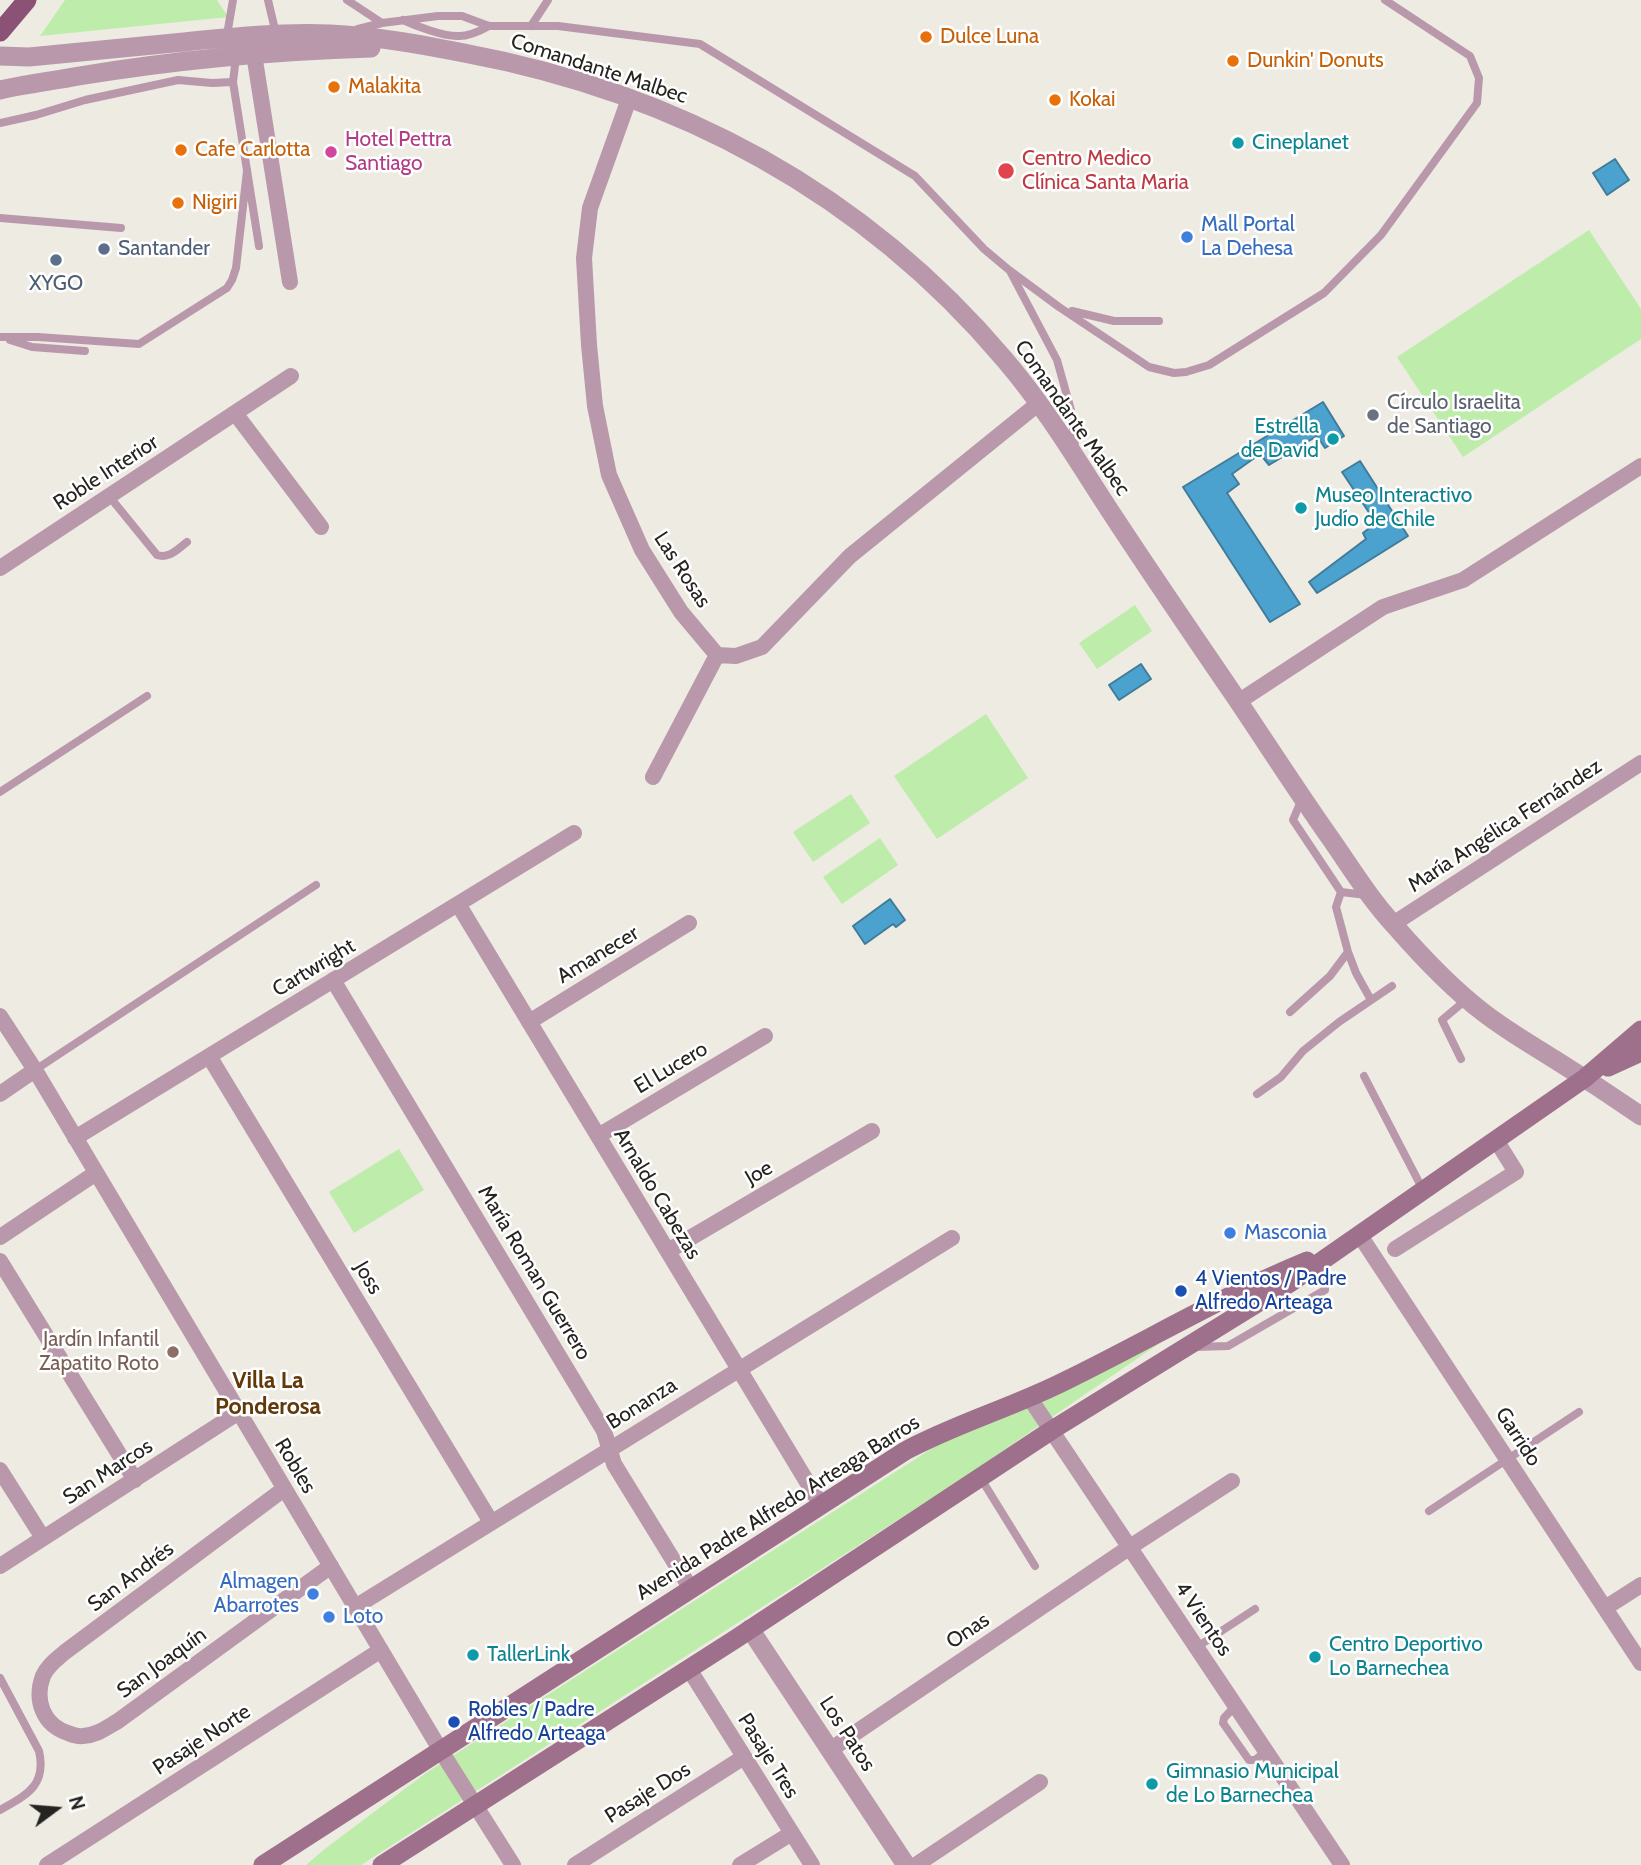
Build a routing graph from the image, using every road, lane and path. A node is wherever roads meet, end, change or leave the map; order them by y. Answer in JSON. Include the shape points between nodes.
{"nodes":[{"id":1,"x":27,"y":0,"type":"edge"},
{"id":2,"x":233,"y":0,"type":"edge"},
{"id":3,"x":240,"y":0,"type":"edge"},
{"id":4,"x":268,"y":0,"type":"edge"},
{"id":5,"x":347,"y":0,"type":"edge"},
{"id":6,"x":548,"y":0,"type":"edge"},
{"id":7,"x":1385,"y":0,"type":"edge"},
{"id":8,"x":403,"y":20,"type":"junction"},
{"id":9,"x":382,"y":23,"type":"junction"},
{"id":10,"x":489,"y":26,"type":"junction"},
{"id":11,"x":531,"y":26,"type":"junction"},
{"id":12,"x":0,"y":33,"type":"edge"},
{"id":13,"x":276,"y":34,"type":"junction"},
{"id":14,"x":332,"y":34,"type":"junction"},
{"id":15,"x":227,"y":37,"type":"junction"},
{"id":16,"x":438,"y":48,"type":"junction"},
{"id":17,"x":247,"y":55,"type":"junction"},
{"id":18,"x":0,"y":56,"type":"edge"},
{"id":19,"x":233,"y":82,"type":"junction"},
{"id":20,"x":0,"y":90,"type":"edge"},
{"id":21,"x":629,"y":99,"type":"junction"},
{"id":22,"x":0,"y":123,"type":"edge"},
{"id":23,"x":247,"y":171,"type":"junction"},
{"id":24,"x":0,"y":218,"type":"edge"},
{"id":25,"x":121,"y":228,"type":"dead end"},
{"id":26,"x":260,"y":246,"type":"dead end"},
{"id":27,"x":1009,"y":270,"type":"junction"},
{"id":28,"x":290,"y":282,"type":"dead end"},
{"id":29,"x":1059,"y":307,"type":"junction"},
{"id":30,"x":1159,"y":321,"type":"dead end"},
{"id":31,"x":0,"y":337,"type":"edge"},
{"id":32,"x":85,"y":351,"type":"dead end"},
{"id":33,"x":291,"y":376,"type":"dead end"},
{"id":34,"x":1039,"y":403,"type":"junction"},
{"id":35,"x":235,"y":413,"type":"junction"},
{"id":36,"x":1076,"y":459,"type":"junction"},
{"id":37,"x":1641,"y":466,"type":"edge"},
{"id":38,"x":109,"y":496,"type":"junction"},
{"id":39,"x":321,"y":527,"type":"dead end"},
{"id":40,"x":187,"y":542,"type":"dead end"},
{"id":41,"x":0,"y":568,"type":"edge"},
{"id":42,"x":718,"y":654,"type":"junction"},
{"id":43,"x":148,"y":696,"type":"dead end"},
{"id":44,"x":1238,"y":702,"type":"junction"},
{"id":45,"x":1641,"y":763,"type":"edge"},
{"id":46,"x":653,"y":777,"type":"dead end"},
{"id":47,"x":0,"y":792,"type":"edge"},
{"id":48,"x":1302,"y":798,"type":"junction"},
{"id":49,"x":574,"y":833,"type":"dead end"},
{"id":50,"x":316,"y":885,"type":"dead end"},
{"id":51,"x":1341,"y":892,"type":"junction"},
{"id":52,"x":1370,"y":895,"type":"junction"},
{"id":53,"x":458,"y":904,"type":"junction"},
{"id":54,"x":689,"y":923,"type":"dead end"},
{"id":55,"x":1393,"y":924,"type":"junction"},
{"id":56,"x":1348,"y":952,"type":"junction"},
{"id":57,"x":334,"y":980,"type":"junction"},
{"id":58,"x":1392,"y":986,"type":"dead end"},
{"id":59,"x":1467,"y":999,"type":"junction"},
{"id":60,"x":1371,"y":1000,"type":"junction"},
{"id":61,"x":1290,"y":1012,"type":"dead end"},
{"id":62,"x":0,"y":1016,"type":"edge"},
{"id":63,"x":529,"y":1021,"type":"junction"},
{"id":64,"x":1641,"y":1030,"type":"edge"},
{"id":65,"x":765,"y":1036,"type":"dead end"},
{"id":66,"x":1641,"y":1052,"type":"edge"},
{"id":67,"x":209,"y":1056,"type":"junction"},
{"id":68,"x":1461,"y":1059,"type":"dead end"},
{"id":69,"x":35,"y":1070,"type":"junction"},
{"id":70,"x":1364,"y":1076,"type":"dead end"},
{"id":71,"x":1585,"y":1078,"type":"junction"},
{"id":72,"x":0,"y":1094,"type":"edge"},
{"id":73,"x":1257,"y":1094,"type":"dead end"},
{"id":74,"x":1641,"y":1116,"type":"edge"},
{"id":75,"x":872,"y":1131,"type":"dead end"},
{"id":76,"x":598,"y":1136,"type":"junction"},
{"id":77,"x":75,"y":1138,"type":"junction"},
{"id":78,"x":1496,"y":1140,"type":"junction"},
{"id":79,"x":96,"y":1173,"type":"junction"},
{"id":80,"x":1423,"y":1190,"type":"junction"},
{"id":81,"x":1359,"y":1234,"type":"junction"},
{"id":82,"x":0,"y":1237,"type":"edge"},
{"id":83,"x":952,"y":1238,"type":"dead end"},
{"id":84,"x":1395,"y":1249,"type":"dead end"},
{"id":85,"x":668,"y":1251,"type":"junction"},
{"id":86,"x":1333,"y":1252,"type":"junction"},
{"id":87,"x":0,"y":1261,"type":"edge"},
{"id":88,"x":739,"y":1369,"type":"junction"},
{"id":89,"x":1029,"y":1396,"type":"junction"},
{"id":90,"x":239,"y":1412,"type":"junction"},
{"id":91,"x":1579,"y":1412,"type":"dead end"},
{"id":92,"x":1052,"y":1430,"type":"junction"},
{"id":93,"x":610,"y":1448,"type":"junction"},
{"id":94,"x":1508,"y":1460,"type":"junction"},
{"id":95,"x":0,"y":1470,"type":"edge"},
{"id":96,"x":980,"y":1477,"type":"junction"},
{"id":97,"x":135,"y":1480,"type":"junction"},
{"id":98,"x":1232,"y":1482,"type":"dead end"},
{"id":99,"x":284,"y":1489,"type":"junction"},
{"id":100,"x":821,"y":1505,"type":"junction"},
{"id":101,"x":1429,"y":1511,"type":"dead end"},
{"id":102,"x":491,"y":1522,"type":"junction"},
{"id":103,"x":43,"y":1538,"type":"junction"},
{"id":104,"x":1130,"y":1547,"type":"junction"},
{"id":105,"x":0,"y":1566,"type":"edge"},
{"id":106,"x":331,"y":1566,"type":"junction"},
{"id":107,"x":1035,"y":1566,"type":"dead end"},
{"id":108,"x":1641,"y":1585,"type":"edge"},
{"id":109,"x":691,"y":1590,"type":"junction"},
{"id":110,"x":355,"y":1607,"type":"junction"},
{"id":111,"x":1605,"y":1608,"type":"junction"},
{"id":112,"x":1255,"y":1609,"type":"dead end"},
{"id":113,"x":750,"y":1629,"type":"junction"},
{"id":114,"x":1197,"y":1647,"type":"junction"},
{"id":115,"x":381,"y":1650,"type":"junction"},
{"id":116,"x":1641,"y":1663,"type":"edge"},
{"id":117,"x":689,"y":1669,"type":"junction"},
{"id":118,"x":0,"y":1678,"type":"edge"},
{"id":119,"x":46,"y":1718,"type":"joint"},
{"id":120,"x":830,"y":1750,"type":"junction"},
{"id":121,"x":441,"y":1751,"type":"junction"},
{"id":122,"x":744,"y":1757,"type":"junction"},
{"id":123,"x":1040,"y":1782,"type":"dead end"},
{"id":124,"x":475,"y":1805,"type":"junction"},
{"id":125,"x":0,"y":1810,"type":"edge"},
{"id":126,"x":792,"y":1833,"type":"junction"},
{"id":127,"x":305,"y":1838,"type":"junction"},
{"id":128,"x":47,"y":1865,"type":"edge"},
{"id":129,"x":263,"y":1865,"type":"edge"},
{"id":130,"x":280,"y":1865,"type":"edge"},
{"id":131,"x":382,"y":1865,"type":"edge"},
{"id":132,"x":513,"y":1865,"type":"edge"},
{"id":133,"x":575,"y":1865,"type":"edge"},
{"id":134,"x":740,"y":1865,"type":"edge"},
{"id":135,"x":812,"y":1865,"type":"edge"},
{"id":136,"x":906,"y":1865,"type":"edge"},
{"id":137,"x":916,"y":1865,"type":"edge"},
{"id":138,"x":1342,"y":1865,"type":"edge"}],
"edges":[{"from":1,"to":12,"type":"main road"},
{"from":2,"to":3,"type":"lane"},
{"from":2,"to":15,"type":"lane"},
{"from":4,"to":13,"type":"lane"},
{"from":5,"to":9,"type":"lane"},
{"from":6,"to":11,"type":"lane"},
{"from":7,"to":29,"type":"lane","via":[[1470,56],[1479,78],[1477,103],[1381,235],[1324,293],[1209,366],[1186,372],[1149,367]]},
{"from":8,"to":9,"type":"lane"},
{"from":8,"to":10,"type":"lane","via":[[462,16]]},
{"from":8,"to":10,"type":"lane","via":[[457,37]]},
{"from":9,"to":14,"type":"lane"},
{"from":10,"to":11,"type":"lane"},
{"from":11,"to":27,"type":"lane","via":[[700,44],[915,176]]},
{"from":13,"to":14,"type":"street","name":"Comandante Malbec"},
{"from":13,"to":15,"type":"street","name":"Comandante Malbec"},
{"from":14,"to":16,"type":"street","name":"Comandante Malbec"},
{"from":15,"to":18,"type":"street","name":"Comandante Malbec"},
{"from":16,"to":17,"type":"street","name":"Comandante Malbec"},
{"from":16,"to":21,"type":"street","name":"Comandante Malbec","via":[[535,69]]},
{"from":17,"to":19,"type":"lane","via":[[235,65]]},
{"from":17,"to":20,"type":"street","name":"Comandante Malbec"},
{"from":17,"to":28,"type":"street"},
{"from":19,"to":22,"type":"lane","via":[[178,80]]},
{"from":19,"to":23,"type":"lane"},
{"from":21,"to":34,"type":"street","name":"Comandante Malbec","via":[[716,134],[838,205],[947,296]]},
{"from":21,"to":42,"type":"street","name":"Las Rosas","via":[[590,208],[584,258],[595,406],[610,475],[642,550],[681,612]]},
{"from":23,"to":26,"type":"lane"},
{"from":23,"to":31,"type":"lane","via":[[236,268],[227,288],[139,344]]},
{"from":24,"to":25,"type":"lane"},
{"from":27,"to":29,"type":"lane"},
{"from":27,"to":36,"type":"lane","via":[[1057,360],[1071,410]]},
{"from":29,"to":30,"type":"lane","via":[[1114,321]]},
{"from":31,"to":32,"type":"lane","via":[[32,347]]},
{"from":33,"to":35,"type":"street","name":"Roble Interior"},
{"from":34,"to":36,"type":"street","name":"Comandante Malbec"},
{"from":34,"to":42,"type":"street","via":[[850,556],[762,647],[736,656]]},
{"from":35,"to":38,"type":"street","name":"Roble Interior"},
{"from":35,"to":39,"type":"street"},
{"from":36,"to":44,"type":"street","name":"Comandante Malbec"},
{"from":37,"to":44,"type":"street","via":[[1463,580],[1383,607]]},
{"from":38,"to":40,"type":"lane","via":[[157,555],[169,555]]},
{"from":38,"to":41,"type":"street","name":"Roble Interior"},
{"from":42,"to":46,"type":"street"},
{"from":43,"to":47,"type":"lane"},
{"from":44,"to":48,"type":"street","name":"Comandante Malbec"},
{"from":45,"to":55,"type":"street","name":"María Angélica Fernández"},
{"from":48,"to":51,"type":"lane","via":[[1293,820]]},
{"from":48,"to":52,"type":"street","name":"Comandante Malbec"},
{"from":49,"to":53,"type":"street","name":"Cartwright"},
{"from":50,"to":69,"type":"lane"},
{"from":51,"to":52,"type":"lane"},
{"from":51,"to":56,"type":"lane","via":[[1336,907]]},
{"from":52,"to":55,"type":"street","name":"Comandante Malbec"},
{"from":53,"to":57,"type":"street","name":"Cartwright"},
{"from":53,"to":63,"type":"street","name":"Arnaldo Cabezas"},
{"from":54,"to":63,"type":"street","name":"Amanecer"},
{"from":55,"to":59,"type":"street","name":"Comandante Malbec"},
{"from":56,"to":60,"type":"lane"},
{"from":56,"to":61,"type":"lane"},
{"from":57,"to":67,"type":"street","name":"Cartwright"},
{"from":57,"to":93,"type":"street","name":"María Roman Guerrero"},
{"from":58,"to":60,"type":"lane"},
{"from":59,"to":68,"type":"lane","via":[[1442,1020]]},
{"from":59,"to":71,"type":"street","name":"Comandante Malbec"},
{"from":60,"to":73,"type":"lane","via":[[1303,1051],[1281,1077]]},
{"from":62,"to":69,"type":"street","name":"Robles"},
{"from":63,"to":76,"type":"street","name":"Arnaldo Cabezas"},
{"from":64,"to":71,"type":"main road","name":"Avenida Padre Alfredo Arteaga Barros"},
{"from":65,"to":76,"type":"street","name":"El Lucero"},
{"from":66,"to":71,"type":"main road","name":"Avenida Padre Alfredo Arteaga Barros"},
{"from":67,"to":77,"type":"street","name":"Cartwright"},
{"from":67,"to":102,"type":"street","name":"Joss"},
{"from":69,"to":72,"type":"street"},
{"from":69,"to":77,"type":"street","name":"Robles"},
{"from":70,"to":80,"type":"lane"},
{"from":71,"to":74,"type":"street","name":"Comandante Malbec"},
{"from":71,"to":78,"type":"main road","name":"Avenida Padre Alfredo Arteaga Barros"},
{"from":75,"to":85,"type":"street","name":"Joe"},
{"from":76,"to":85,"type":"street","name":"Arnaldo Cabezas"},
{"from":77,"to":79,"type":"street","name":"Robles"},
{"from":78,"to":80,"type":"main road","name":"Avenida Padre Alfredo Arteaga Barros"},
{"from":78,"to":84,"type":"street","via":[[1516,1172]]},
{"from":79,"to":82,"type":"street"},
{"from":79,"to":90,"type":"street","name":"Robles"},
{"from":80,"to":81,"type":"main road","name":"Avenida Padre Alfredo Arteaga Barros"},
{"from":81,"to":86,"type":"main road","name":"Avenida Padre Alfredo Arteaga Barros"},
{"from":81,"to":94,"type":"street","name":"Garrido"},
{"from":83,"to":88,"type":"street","name":"Bonanza"},
{"from":85,"to":88,"type":"street","name":"Arnaldo Cabezas"},
{"from":86,"to":89,"type":"main road","name":"Avenida Padre Alfredo Arteaga Barros","via":[[1236,1293]]},
{"from":86,"to":92,"type":"main road","name":"Avenida Padre Alfredo Arteaga Barros"},
{"from":87,"to":97,"type":"street"},
{"from":88,"to":93,"type":"street","name":"Bonanza"},
{"from":88,"to":100,"type":"street","name":"Arnaldo Cabezas"},
{"from":89,"to":92,"type":"street","name":"4 Vientos"},
{"from":89,"to":100,"type":"main road","name":"Avenida Padre Alfredo Arteaga Barros","via":[[926,1440]]},
{"from":90,"to":97,"type":"street","name":"San Marcos"},
{"from":90,"to":99,"type":"street","name":"Robles"},
{"from":91,"to":94,"type":"lane"},
{"from":92,"to":96,"type":"main road","name":"Avenida Padre Alfredo Arteaga Barros"},
{"from":92,"to":104,"type":"street","name":"4 Vientos"},
{"from":93,"to":102,"type":"street","name":"Bonanza"},
{"from":93,"to":109,"type":"street","name":"María Roman Guerrero","via":[[614,1464]]},
{"from":94,"to":101,"type":"lane"},
{"from":94,"to":111,"type":"street","name":"Garrido"},
{"from":95,"to":103,"type":"street"},
{"from":96,"to":107,"type":"lane"},
{"from":96,"to":113,"type":"main road","name":"Avenida Padre Alfredo Arteaga Barros"},
{"from":97,"to":103,"type":"street","name":"San Marcos"},
{"from":98,"to":104,"type":"street","name":"Onas"},
{"from":99,"to":106,"type":"street","name":"Robles"},
{"from":99,"to":119,"type":"street","name":"San Andrés","via":[[48,1667],[40,1692]]},
{"from":100,"to":109,"type":"main road","name":"Avenida Padre Alfredo Arteaga Barros"},
{"from":102,"to":110,"type":"street","name":"Bonanza"},
{"from":103,"to":105,"type":"street","name":"San Marcos"},
{"from":104,"to":114,"type":"street","name":"4 Vientos"},
{"from":104,"to":120,"type":"street","name":"Onas"},
{"from":106,"to":110,"type":"street","name":"Robles"},
{"from":106,"to":119,"type":"street","name":"San Joaquín","via":[[98,1733],[80,1737],[63,1732]]},
{"from":108,"to":111,"type":"street"},
{"from":109,"to":121,"type":"main road","name":"Avenida Padre Alfredo Arteaga Barros"},
{"from":110,"to":115,"type":"street","name":"Robles"},
{"from":111,"to":116,"type":"street","name":"Garrido"},
{"from":112,"to":114,"type":"lane"},
{"from":113,"to":117,"type":"main road","name":"Avenida Padre Alfredo Arteaga Barros"},
{"from":113,"to":120,"type":"street","name":"Los Patos"},
{"from":114,"to":138,"type":"street","name":"4 Vientos"},
{"from":115,"to":121,"type":"street","name":"Robles"},
{"from":115,"to":128,"type":"street","name":"Pasaje Norte"},
{"from":117,"to":122,"type":"street","name":"Pasaje Tres"},
{"from":117,"to":124,"type":"main road","name":"Avenida Padre Alfredo Arteaga Barros"},
{"from":118,"to":125,"type":"lane","via":[[41,1760],[34,1787]]},
{"from":120,"to":136,"type":"street","name":"Los Patos"},
{"from":121,"to":124,"type":"street","name":"Robles"},
{"from":121,"to":127,"type":"main road","name":"Avenida Padre Alfredo Arteaga Barros"},
{"from":122,"to":126,"type":"street","name":"Pasaje Tres"},
{"from":122,"to":133,"type":"street","name":"Pasaje Dos"},
{"from":123,"to":137,"type":"street"},
{"from":124,"to":131,"type":"main road","name":"Avenida Padre Alfredo Arteaga Barros"},
{"from":124,"to":132,"type":"street","name":"Robles"},
{"from":126,"to":134,"type":"street"},
{"from":126,"to":135,"type":"street","name":"Pasaje Tres"},
{"from":127,"to":129,"type":"main road","name":"Avenida Padre Alfredo Arteaga Barros"},
{"from":127,"to":130,"type":"main road","name":"Avenida Padre Alfredo Arteaga Barros"}]}
